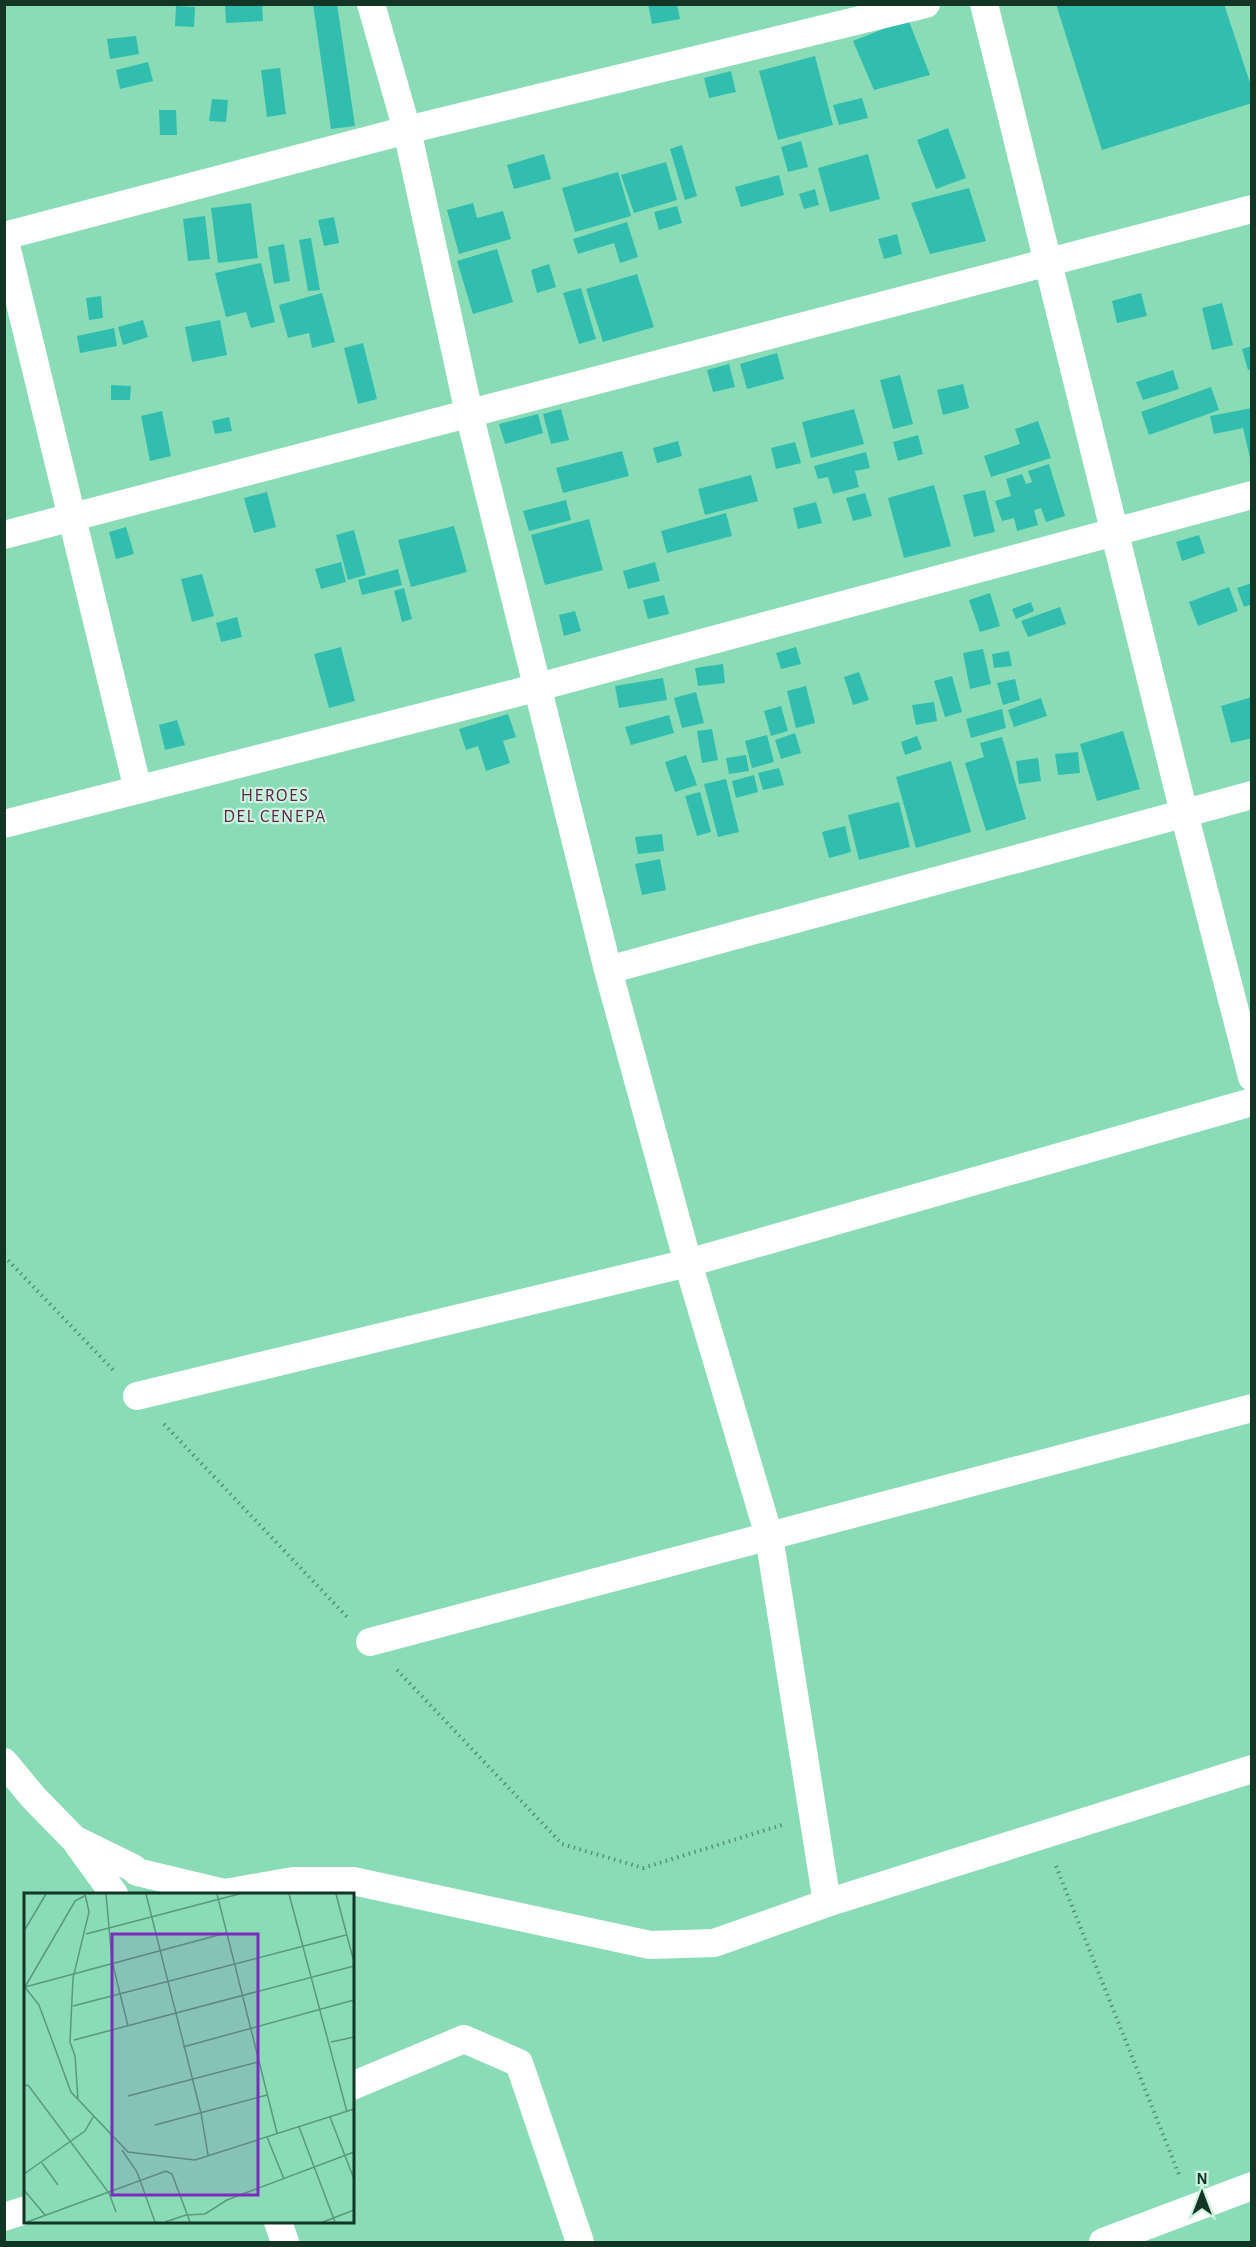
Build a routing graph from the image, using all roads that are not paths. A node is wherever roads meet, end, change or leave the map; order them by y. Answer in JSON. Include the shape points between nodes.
{"nodes":[{"id":1,"x":371,"y":4,"type":"edge"},
{"id":2,"x":926,"y":4,"type":"edge"},
{"id":3,"x":984,"y":4,"type":"edge"},
{"id":4,"x":407,"y":130,"type":"junction"},
{"id":5,"x":1251,"y":209,"type":"edge"},
{"id":6,"x":4,"y":237,"type":"edge"},
{"id":7,"x":1047,"y":262,"type":"junction"},
{"id":8,"x":469,"y":413,"type":"junction"},
{"id":9,"x":1251,"y":495,"type":"edge"},
{"id":10,"x":73,"y":517,"type":"junction"},
{"id":11,"x":1114,"y":530,"type":"junction"},
{"id":12,"x":4,"y":535,"type":"edge"},
{"id":13,"x":537,"y":687,"type":"junction"},
{"id":14,"x":138,"y":790,"type":"junction"},
{"id":15,"x":1251,"y":795,"type":"edge"},
{"id":16,"x":1184,"y":813,"type":"junction"},
{"id":17,"x":4,"y":824,"type":"edge"},
{"id":18,"x":608,"y":970,"type":"junction"},
{"id":19,"x":1251,"y":1077,"type":"edge"},
{"id":20,"x":1251,"y":1102,"type":"edge"},
{"id":21,"x":688,"y":1263,"type":"junction"},
{"id":22,"x":137,"y":1396,"type":"dead end"},
{"id":23,"x":1251,"y":1408,"type":"edge"},
{"id":24,"x":769,"y":1536,"type":"junction"},
{"id":25,"x":370,"y":1642,"type":"dead end"},
{"id":26,"x":4,"y":1762,"type":"edge"},
{"id":27,"x":1251,"y":1769,"type":"edge"},
{"id":28,"x":74,"y":1839,"type":"junction"},
{"id":29,"x":113,"y":1893,"type":"edge"},
{"id":30,"x":827,"y":1903,"type":"junction"},
{"id":31,"x":354,"y":2085,"type":"edge"},
{"id":32,"x":1251,"y":2186,"type":"edge"},
{"id":33,"x":24,"y":2211,"type":"edge"},
{"id":34,"x":4,"y":2217,"type":"edge"},
{"id":35,"x":278,"y":2223,"type":"edge"},
{"id":36,"x":285,"y":2242,"type":"edge"},
{"id":37,"x":580,"y":2242,"type":"edge"},
{"id":38,"x":1102,"y":2242,"type":"edge"}],
"edges":[{"from":1,"to":4,"type":"street"},
{"from":2,"to":4,"type":"street"},
{"from":3,"to":7,"type":"street"},
{"from":4,"to":6,"type":"street"},
{"from":4,"to":8,"type":"street"},
{"from":5,"to":7,"type":"street"},
{"from":6,"to":10,"type":"street"},
{"from":7,"to":8,"type":"street"},
{"from":7,"to":11,"type":"street"},
{"from":8,"to":10,"type":"street"},
{"from":8,"to":13,"type":"street"},
{"from":9,"to":11,"type":"street"},
{"from":10,"to":12,"type":"street"},
{"from":10,"to":14,"type":"street"},
{"from":11,"to":13,"type":"street"},
{"from":11,"to":16,"type":"street"},
{"from":13,"to":14,"type":"street"},
{"from":13,"to":18,"type":"street"},
{"from":14,"to":17,"type":"street"},
{"from":15,"to":16,"type":"street"},
{"from":16,"to":18,"type":"street"},
{"from":16,"to":19,"type":"street"},
{"from":18,"to":21,"type":"street"},
{"from":20,"to":21,"type":"street"},
{"from":21,"to":22,"type":"street"},
{"from":21,"to":24,"type":"street"},
{"from":23,"to":24,"type":"street"},
{"from":24,"to":25,"type":"street"},
{"from":24,"to":30,"type":"street"},
{"from":26,"to":28,"type":"street"},
{"from":27,"to":30,"type":"street"},
{"from":28,"to":29,"type":"street"},
{"from":28,"to":30,"type":"street","via":[[137,1872],[225,1893],[293,1881],[353,1881],[650,1945],[714,1943]]},
{"from":31,"to":37,"type":"street","via":[[464,2039],[519,2063]]},
{"from":32,"to":38,"type":"street"},
{"from":33,"to":34,"type":"street"},
{"from":35,"to":36,"type":"street"}]}
